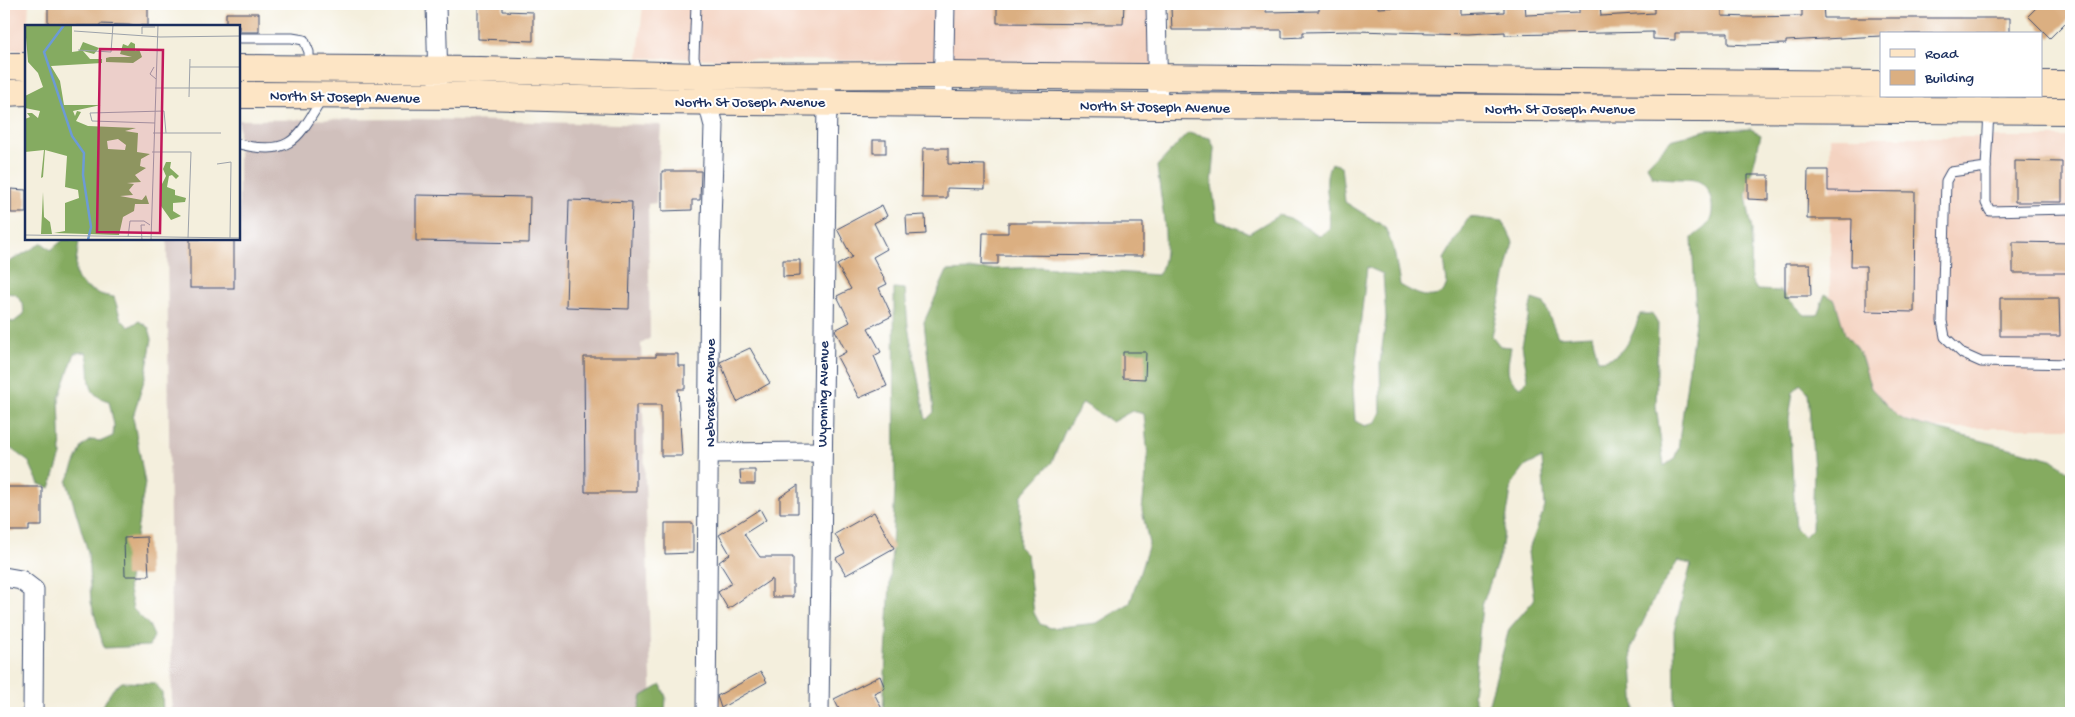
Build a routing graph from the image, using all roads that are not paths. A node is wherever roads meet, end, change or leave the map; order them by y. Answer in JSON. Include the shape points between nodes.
{"nodes":[{"id":1,"x":436,"y":4,"type":"edge"},
{"id":2,"x":696,"y":4,"type":"edge"},
{"id":3,"x":945,"y":4,"type":"edge"},
{"id":4,"x":1156,"y":4,"type":"edge"},
{"id":5,"x":240,"y":38,"type":"edge"},
{"id":6,"x":4,"y":66,"type":"edge"},
{"id":7,"x":25,"y":66,"type":"edge"},
{"id":8,"x":240,"y":68,"type":"edge"},
{"id":9,"x":437,"y":70,"type":"junction"},
{"id":10,"x":825,"y":74,"type":"junction"},
{"id":11,"x":943,"y":75,"type":"junction"},
{"id":12,"x":700,"y":76,"type":"junction"},
{"id":13,"x":1158,"y":77,"type":"junction"},
{"id":14,"x":325,"y":80,"type":"junction"},
{"id":15,"x":1880,"y":84,"type":"edge"},
{"id":16,"x":2042,"y":84,"type":"edge"},
{"id":17,"x":2071,"y":84,"type":"edge"},
{"id":18,"x":25,"y":92,"type":"edge"},
{"id":19,"x":4,"y":93,"type":"edge"},
{"id":20,"x":240,"y":95,"type":"edge"},
{"id":21,"x":439,"y":97,"type":"junction"},
{"id":22,"x":708,"y":100,"type":"junction"},
{"id":23,"x":827,"y":101,"type":"junction"},
{"id":24,"x":943,"y":102,"type":"junction"},
{"id":25,"x":1158,"y":106,"type":"junction"},
{"id":26,"x":2071,"y":111,"type":"edge"},
{"id":27,"x":1989,"y":112,"type":"junction"},
{"id":28,"x":240,"y":144,"type":"edge"},
{"id":29,"x":1986,"y":167,"type":"junction"},
{"id":30,"x":2071,"y":209,"type":"edge"},
{"id":31,"x":2071,"y":364,"type":"edge"},
{"id":32,"x":710,"y":452,"type":"junction"},
{"id":33,"x":821,"y":452,"type":"junction"},
{"id":34,"x":4,"y":577,"type":"edge"},
{"id":35,"x":33,"y":713,"type":"edge"},
{"id":36,"x":706,"y":713,"type":"edge"},
{"id":37,"x":818,"y":713,"type":"edge"}],
"edges":[{"from":1,"to":9,"type":"street"},
{"from":2,"to":12,"type":"lane","via":[[694,58]]},
{"from":3,"to":11,"type":"street"},
{"from":4,"to":13,"type":"street"},
{"from":5,"to":14,"type":"lane","via":[[304,40]]},
{"from":6,"to":7,"type":"main road"},
{"from":8,"to":14,"type":"main road","name":"North St Joseph Avenue"},
{"from":9,"to":12,"type":"main road","name":"North St Joseph Avenue"},
{"from":9,"to":14,"type":"main road","name":"North St Joseph Avenue"},
{"from":9,"to":21,"type":"street"},
{"from":10,"to":11,"type":"main road","name":"North St Joseph Avenue"},
{"from":10,"to":12,"type":"main road","name":"North St Joseph Avenue"},
{"from":10,"to":23,"type":"street","name":"Wyoming Avenue"},
{"from":11,"to":13,"type":"main road","name":"North St Joseph Avenue"},
{"from":11,"to":24,"type":"street"},
{"from":12,"to":22,"type":"street","name":"Nebraska Avenue"},
{"from":13,"to":15,"type":"main road","name":"North St Joseph Avenue"},
{"from":13,"to":25,"type":"street"},
{"from":14,"to":20,"type":"main road","name":"North St Joseph Avenue"},
{"from":14,"to":21,"type":"main road","name":"North St Joseph Avenue"},
{"from":14,"to":28,"type":"lane","via":[[300,135],[275,148]]},
{"from":16,"to":17,"type":"main road"},
{"from":18,"to":19,"type":"main road"},
{"from":21,"to":22,"type":"main road","name":"North St Joseph Avenue"},
{"from":22,"to":23,"type":"main road","name":"North St Joseph Avenue"},
{"from":22,"to":32,"type":"street","name":"Nebraska Avenue","via":[[714,126]]},
{"from":23,"to":24,"type":"main road","name":"North St Joseph Avenue"},
{"from":23,"to":33,"type":"street","name":"Wyoming Avenue"},
{"from":24,"to":25,"type":"main road","name":"North St Joseph Avenue"},
{"from":25,"to":27,"type":"main road","name":"North St Joseph Avenue"},
{"from":26,"to":27,"type":"main road","name":"North St Joseph Avenue"},
{"from":27,"to":29,"type":"lane"},
{"from":29,"to":30,"type":"lane","via":[[1986,203],[1990,211]]},
{"from":29,"to":31,"type":"lane","via":[[1951,172],[1946,181],[1942,321],[1945,337],[1963,354],[1980,362]]},
{"from":32,"to":33,"type":"street"},
{"from":32,"to":36,"type":"street","name":"Nebraska Avenue"},
{"from":33,"to":37,"type":"street","name":"Wyoming Avenue"},
{"from":34,"to":35,"type":"street","via":[[21,580],[34,590]]}]}
